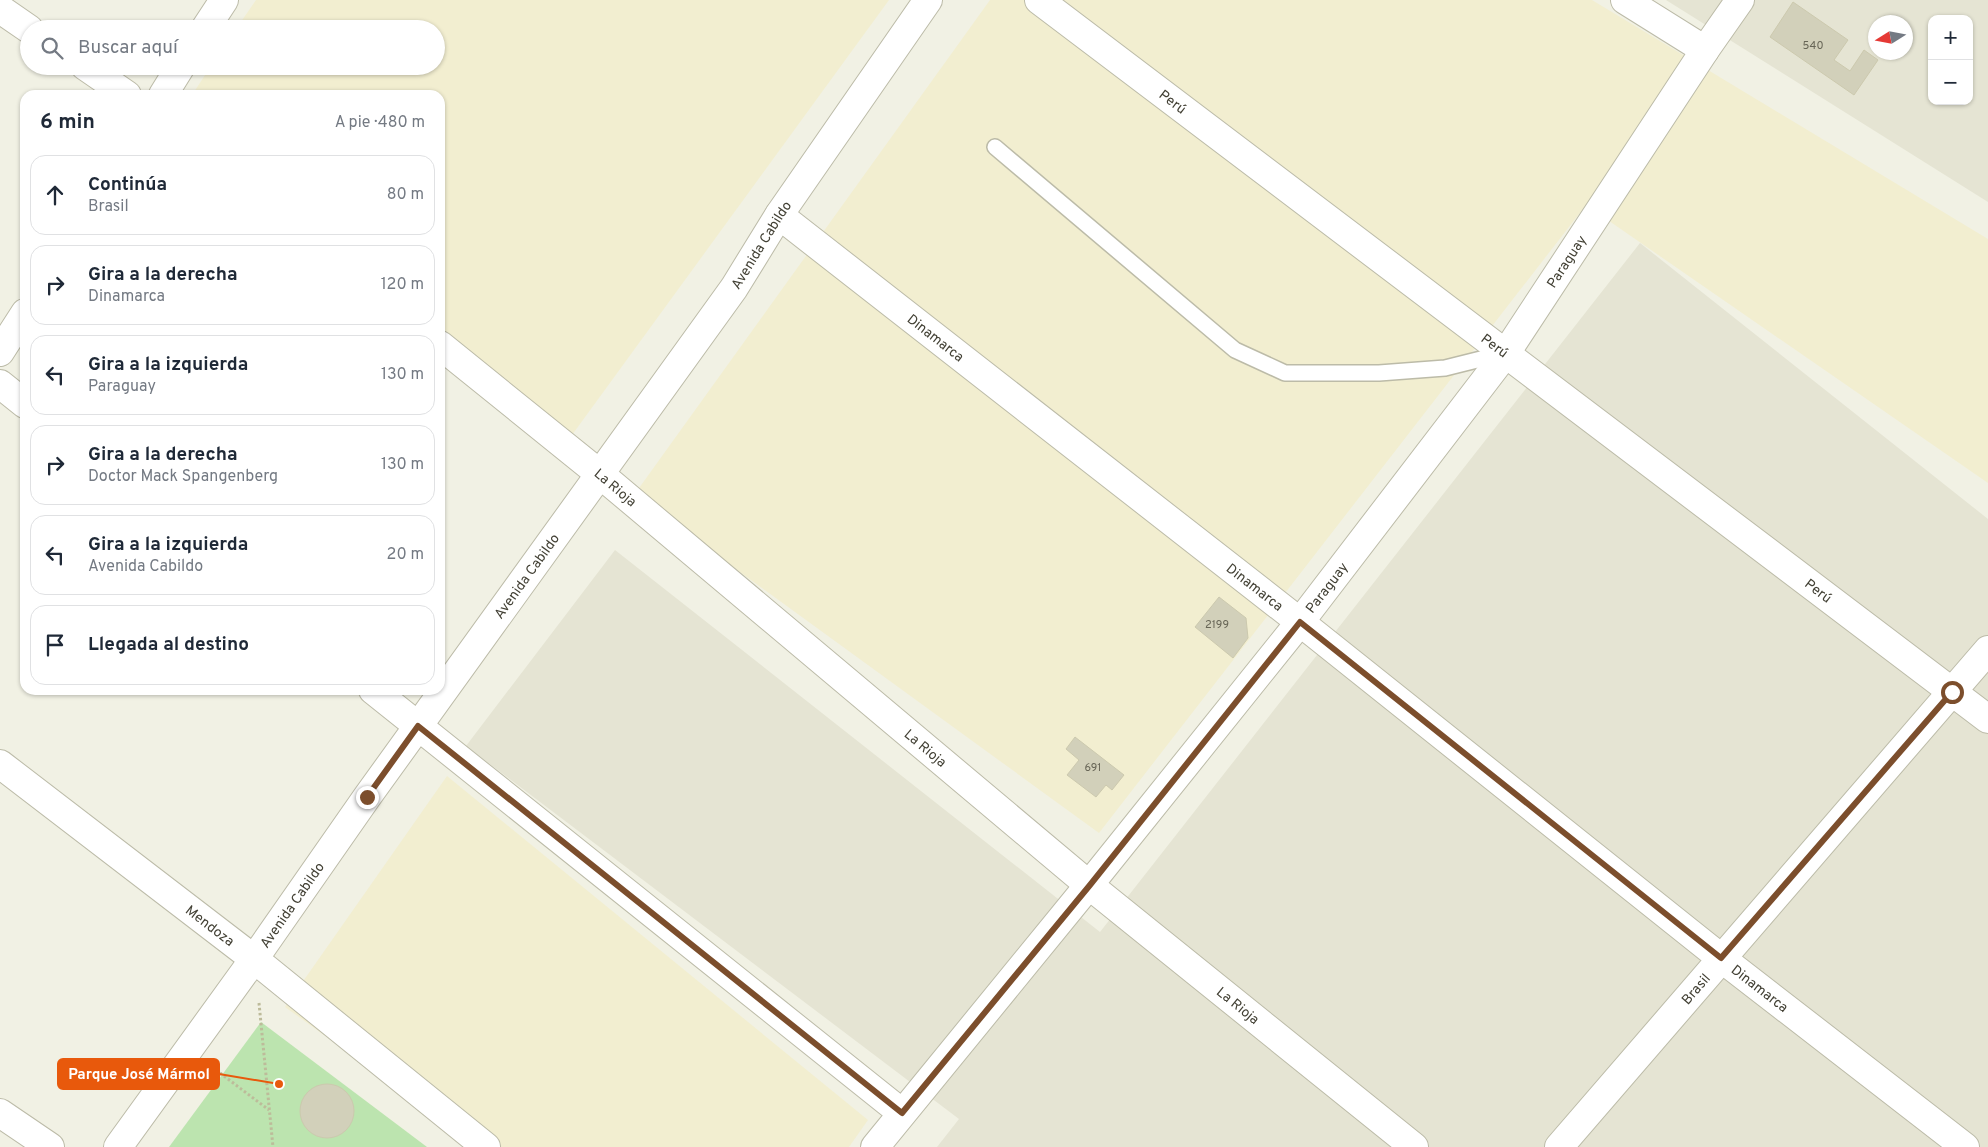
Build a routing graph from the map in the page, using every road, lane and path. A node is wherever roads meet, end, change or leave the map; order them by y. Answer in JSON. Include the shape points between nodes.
{"nodes":[{"id":1,"x":224,"y":0,"type":"edge"},
{"id":2,"x":928,"y":0,"type":"edge"},
{"id":3,"x":1039,"y":0,"type":"edge"},
{"id":4,"x":1625,"y":0,"type":"edge"},
{"id":5,"x":1740,"y":0,"type":"edge"},
{"id":6,"x":0,"y":9,"type":"edge"},
{"id":7,"x":211,"y":20,"type":"edge"},
{"id":8,"x":20,"y":23,"type":"edge"},
{"id":9,"x":1705,"y":50,"type":"junction"},
{"id":10,"x":97,"y":75,"type":"edge"},
{"id":11,"x":175,"y":75,"type":"edge"},
{"id":12,"x":120,"y":90,"type":"edge"},
{"id":13,"x":166,"y":90,"type":"edge"},
{"id":14,"x":995,"y":147,"type":"dead end"},
{"id":15,"x":779,"y":215,"type":"junction"},
{"id":16,"x":20,"y":320,"type":"edge"},
{"id":17,"x":445,"y":349,"type":"edge"},
{"id":18,"x":0,"y":352,"type":"edge"},
{"id":19,"x":1506,"y":353,"type":"junction"},
{"id":20,"x":0,"y":384,"type":"edge"},
{"id":21,"x":20,"y":400,"type":"edge"},
{"id":22,"x":600,"y":475,"type":"junction"},
{"id":23,"x":1300,"y":622,"type":"junction"},
{"id":24,"x":1988,"y":650,"type":"edge"},
{"id":25,"x":445,"y":689,"type":"edge"},
{"id":26,"x":1952,"y":692,"type":"junction"},
{"id":27,"x":379,"y":695,"type":"edge"},
{"id":28,"x":440,"y":695,"type":"edge"},
{"id":29,"x":1988,"y":719,"type":"edge"},
{"id":30,"x":418,"y":726,"type":"junction"},
{"id":31,"x":0,"y":764,"type":"edge"},
{"id":32,"x":1090,"y":885,"type":"junction"},
{"id":33,"x":254,"y":958,"type":"junction"},
{"id":34,"x":1721,"y":958,"type":"junction"},
{"id":35,"x":188,"y":1049,"type":"junction"},
{"id":36,"x":269,"y":1110,"type":"junction"},
{"id":37,"x":0,"y":1113,"type":"edge"},
{"id":38,"x":902,"y":1113,"type":"junction"},
{"id":39,"x":50,"y":1147,"type":"edge"},
{"id":40,"x":118,"y":1147,"type":"edge"},
{"id":41,"x":273,"y":1147,"type":"edge"},
{"id":42,"x":486,"y":1147,"type":"edge"},
{"id":43,"x":875,"y":1147,"type":"edge"},
{"id":44,"x":1414,"y":1147,"type":"edge"},
{"id":45,"x":1559,"y":1147,"type":"edge"},
{"id":46,"x":1965,"y":1147,"type":"edge"}],
"edges":[{"from":1,"to":7,"type":"street"},
{"from":2,"to":15,"type":"street","name":"Avenida Cabildo"},
{"from":3,"to":19,"type":"street","name":"Perú"},
{"from":4,"to":9,"type":"street"},
{"from":5,"to":9,"type":"street","name":"Paraguay"},
{"from":6,"to":8,"type":"street"},
{"from":9,"to":19,"type":"street","name":"Paraguay"},
{"from":10,"to":12,"type":"street"},
{"from":11,"to":13,"type":"street"},
{"from":14,"to":19,"type":"lane","via":[[1235,350],[1285,373],[1379,373],[1445,368]]},
{"from":15,"to":22,"type":"street","name":"Avenida Cabildo","via":[[734,288]]},
{"from":15,"to":23,"type":"street","name":"Dinamarca"},
{"from":16,"to":18,"type":"street"},
{"from":17,"to":22,"type":"street","name":"La Rioja"},
{"from":19,"to":23,"type":"street","name":"Paraguay"},
{"from":19,"to":26,"type":"street","name":"Perú"},
{"from":20,"to":21,"type":"street"},
{"from":22,"to":25,"type":"street","name":"Avenida Cabildo"},
{"from":22,"to":32,"type":"street","name":"La Rioja"},
{"from":23,"to":32,"type":"street","name":"Paraguay"},
{"from":23,"to":34,"type":"street","name":"Dinamarca"},
{"from":24,"to":26,"type":"street","name":"Brasil"},
{"from":26,"to":29,"type":"street","name":"Perú"},
{"from":26,"to":34,"type":"street","name":"Brasil"},
{"from":27,"to":30,"type":"street"},
{"from":28,"to":30,"type":"street","name":"Avenida Cabildo"},
{"from":30,"to":33,"type":"street","name":"Avenida Cabildo"},
{"from":30,"to":38,"type":"street"},
{"from":31,"to":33,"type":"street","name":"Mendoza"},
{"from":32,"to":38,"type":"street","name":"Paraguay"},
{"from":32,"to":44,"type":"street","name":"La Rioja"},
{"from":33,"to":35,"type":"street","name":"Avenida Cabildo"},
{"from":33,"to":36,"type":"path"},
{"from":33,"to":42,"type":"street","name":"Mendoza"},
{"from":34,"to":45,"type":"street","name":"Brasil"},
{"from":34,"to":46,"type":"street","name":"Dinamarca"},
{"from":35,"to":36,"type":"path"},
{"from":35,"to":40,"type":"street","name":"Avenida Cabildo"},
{"from":36,"to":41,"type":"path"},
{"from":37,"to":39,"type":"street"},
{"from":38,"to":43,"type":"street","name":"Paraguay"}]}
